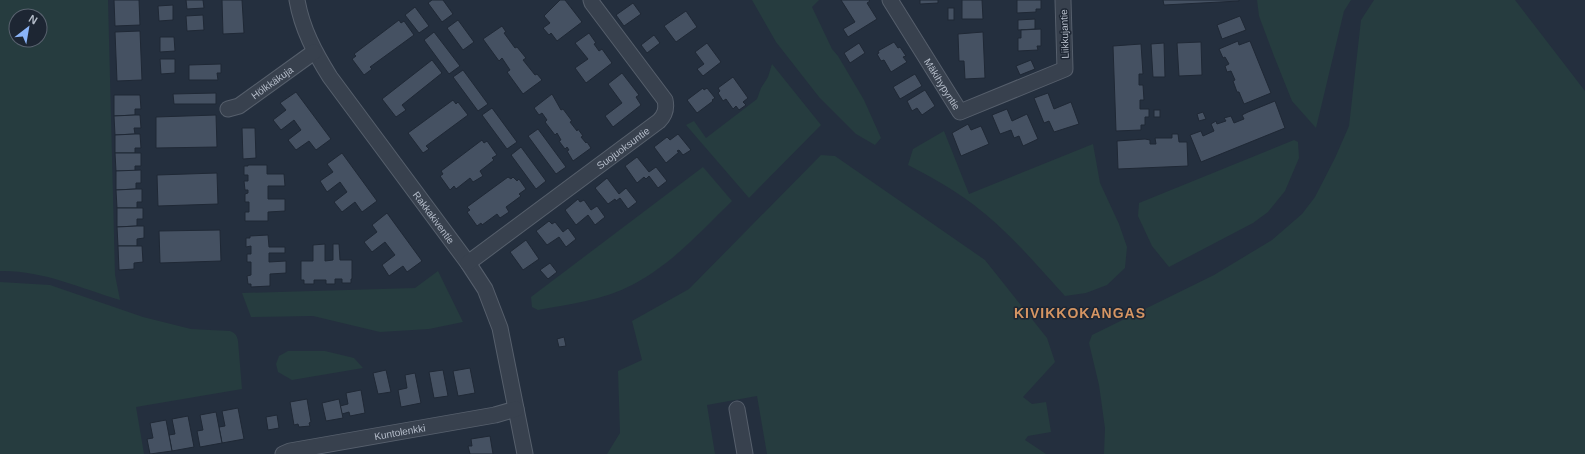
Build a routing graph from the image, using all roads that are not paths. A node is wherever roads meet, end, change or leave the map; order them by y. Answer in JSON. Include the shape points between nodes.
{"nodes":[{"id":1,"x":297,"y":0,"type":"edge"},
{"id":2,"x":591,"y":0,"type":"edge"},
{"id":3,"x":890,"y":0,"type":"edge"},
{"id":4,"x":1063,"y":0,"type":"edge"},
{"id":5,"x":314,"y":52,"type":"junction"},
{"id":6,"x":1065,"y":69,"type":"joint"},
{"id":7,"x":228,"y":109,"type":"dead end"},
{"id":8,"x":468,"y":263,"type":"junction"},
{"id":9,"x":516,"y":409,"type":"junction"},
{"id":10,"x":737,"y":410,"type":"dead end"},
{"id":11,"x":283,"y":454,"type":"edge"},
{"id":12,"x":525,"y":454,"type":"edge"},
{"id":13,"x":745,"y":454,"type":"edge"}],
"edges":[{"from":1,"to":5,"type":"street","name":"Rakkakiventie","via":[[305,31]]},
{"from":2,"to":8,"type":"street","name":"Suojuoksuntie","via":[[665,100],[666,106],[662,117]]},
{"from":3,"to":6,"type":"street","name":"Mäkihypyntie","via":[[960,112]]},
{"from":4,"to":6,"type":"street","name":"Liikkujantie"},
{"from":5,"to":7,"type":"street","name":"Hölkkäkuja","via":[[244,103]]},
{"from":5,"to":8,"type":"street","name":"Rakkakiventie"},
{"from":8,"to":9,"type":"street","name":"Rakkakiventie","via":[[485,289],[500,328]]},
{"from":9,"to":11,"type":"street","name":"Kuntolenkki"},
{"from":9,"to":12,"type":"street","name":"Rakkakiventie"},
{"from":10,"to":13,"type":"street"}]}
